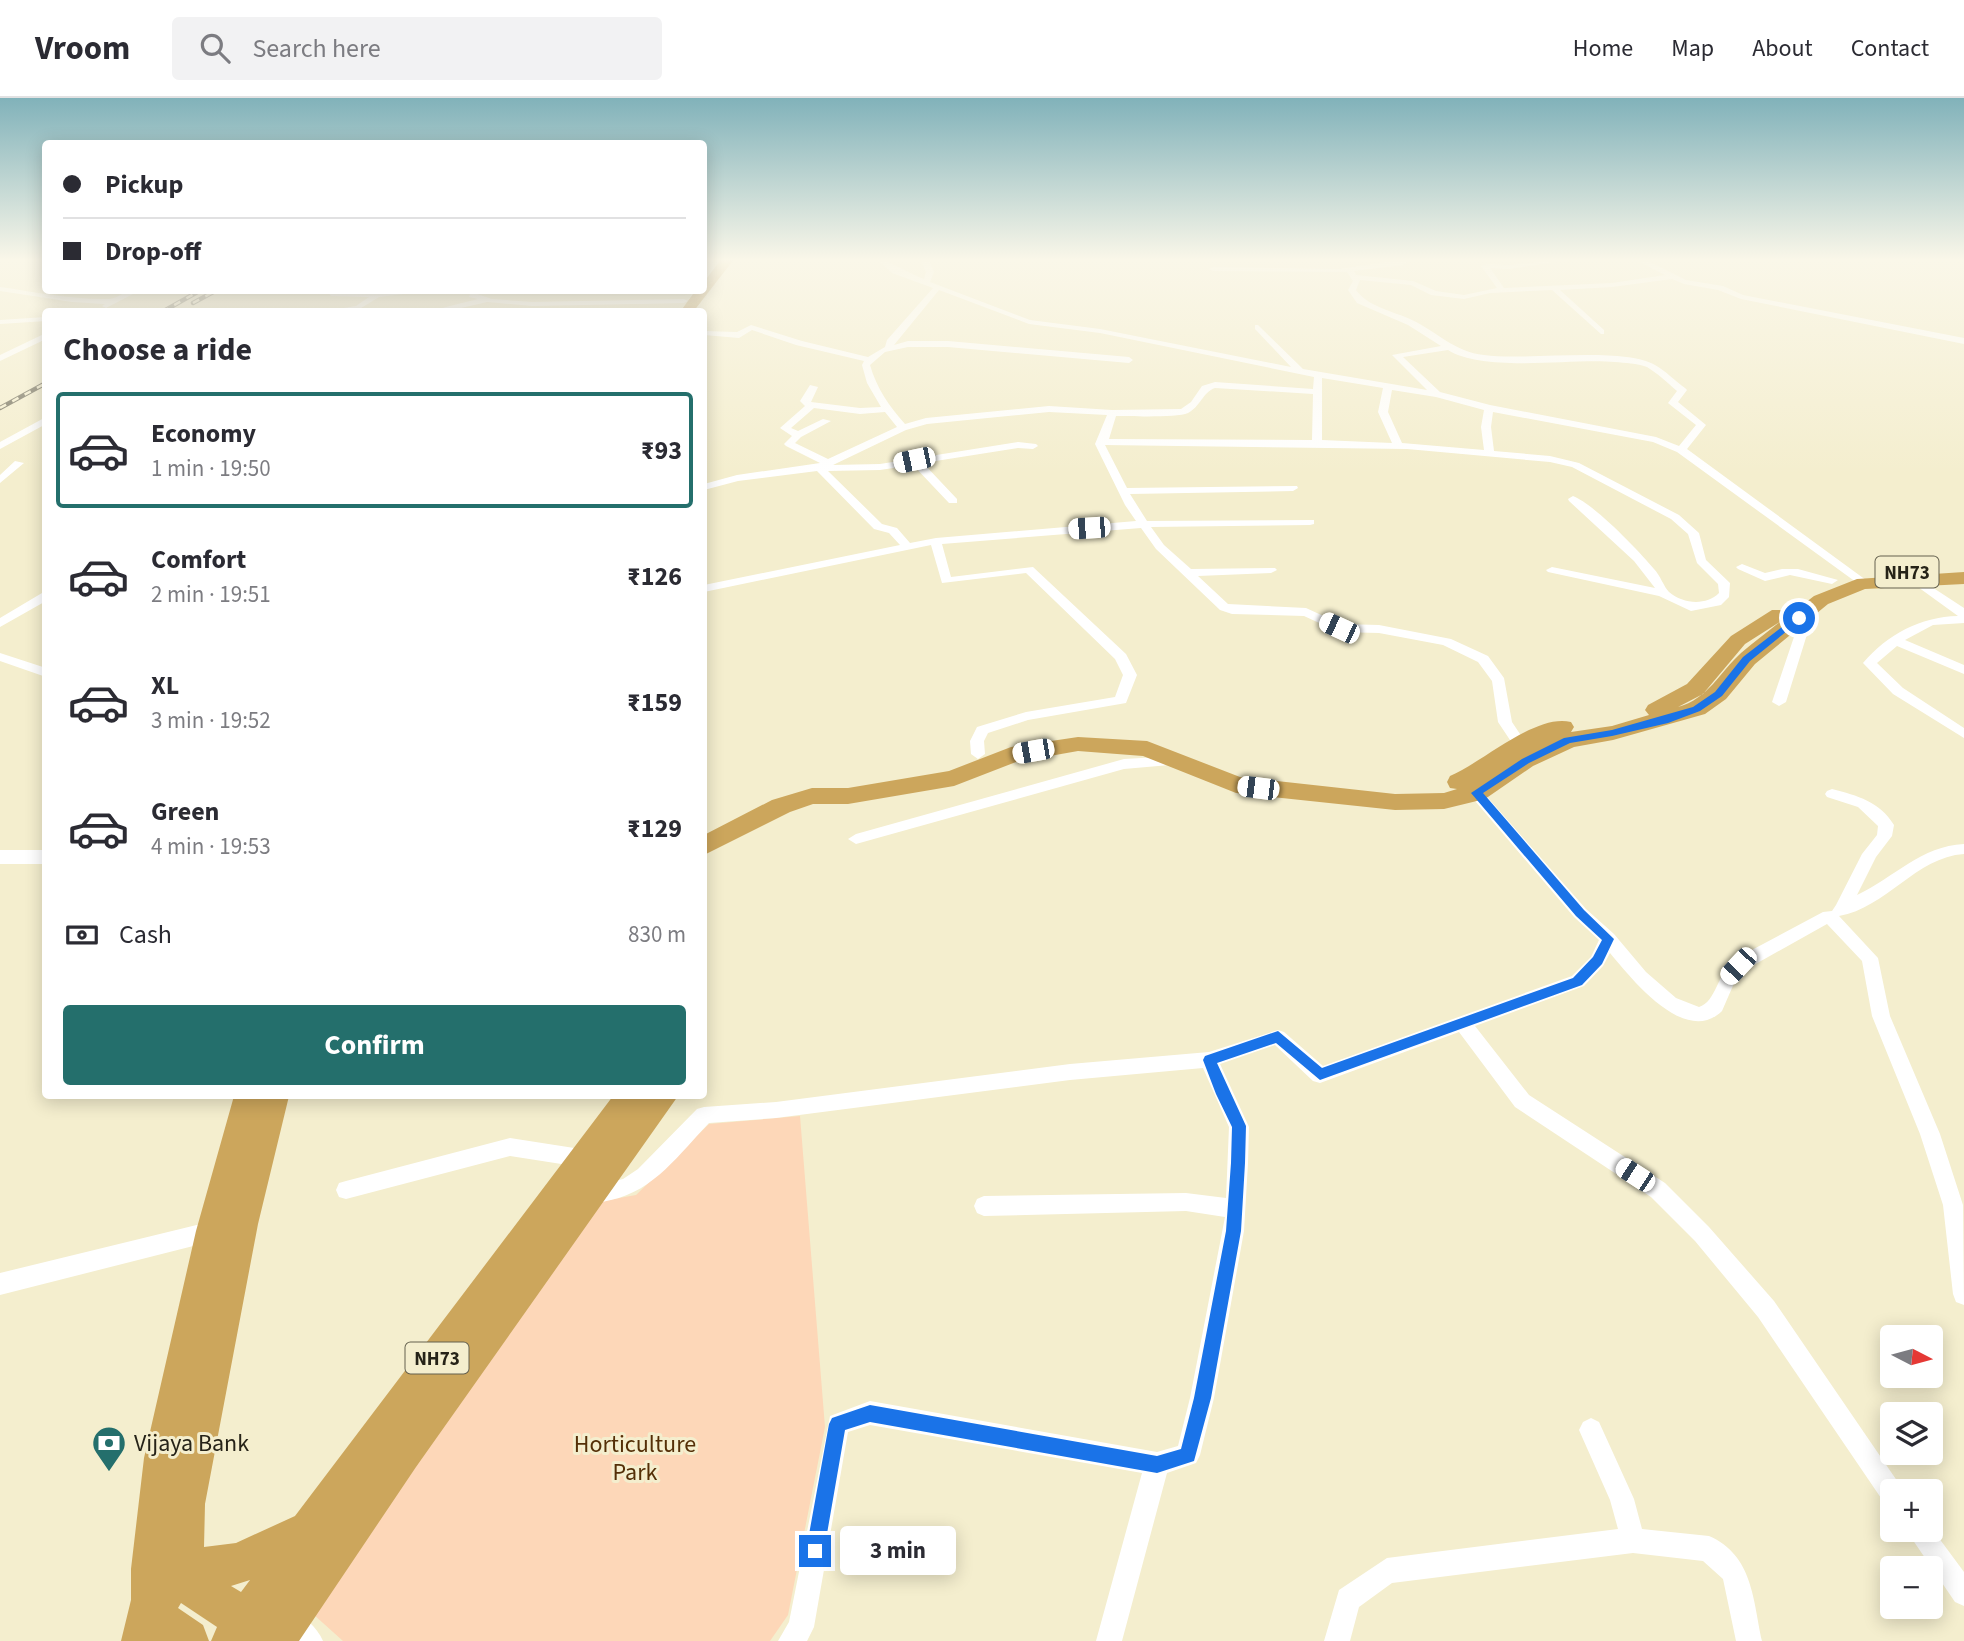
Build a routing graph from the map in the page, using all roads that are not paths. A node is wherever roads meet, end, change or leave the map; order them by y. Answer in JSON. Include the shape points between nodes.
{"nodes":[{"id":1,"x":746,"y":330,"type":"edge"},
{"id":2,"x":760,"y":330,"type":"edge"},
{"id":3,"x":900,"y":330,"type":"edge"},
{"id":4,"x":1092,"y":330,"type":"edge"},
{"id":5,"x":1261,"y":330,"type":"edge"},
{"id":6,"x":1422,"y":330,"type":"edge"},
{"id":7,"x":1908,"y":330,"type":"edge"},
{"id":8,"x":707,"y":333,"type":"edge"},
{"id":9,"x":42,"y":337,"type":"edge"},
{"id":10,"x":1964,"y":341,"type":"edge"},
{"id":11,"x":1450,"y":347,"type":"junction"},
{"id":12,"x":889,"y":348,"type":"junction"},
{"id":13,"x":0,"y":358,"type":"edge"},
{"id":14,"x":870,"y":360,"type":"junction"},
{"id":15,"x":1129,"y":360,"type":"dead end"},
{"id":16,"x":1300,"y":371,"type":"junction"},
{"id":17,"x":1318,"y":375,"type":"junction"},
{"id":18,"x":1388,"y":386,"type":"junction"},
{"id":19,"x":813,"y":387,"type":"dead end"},
{"id":20,"x":1318,"y":391,"type":"junction"},
{"id":21,"x":1437,"y":394,"type":"junction"},
{"id":22,"x":812,"y":405,"type":"junction"},
{"id":23,"x":1489,"y":408,"type":"junction"},
{"id":24,"x":887,"y":409,"type":"junction"},
{"id":25,"x":1112,"y":413,"type":"junction"},
{"id":26,"x":826,"y":421,"type":"dead end"},
{"id":27,"x":42,"y":422,"type":"edge"},
{"id":28,"x":903,"y":428,"type":"junction"},
{"id":29,"x":798,"y":435,"type":"junction"},
{"id":30,"x":1103,"y":442,"type":"junction"},
{"id":31,"x":1317,"y":443,"type":"junction"},
{"id":32,"x":0,"y":446,"type":"edge"},
{"id":33,"x":1033,"y":446,"type":"dead end"},
{"id":34,"x":1398,"y":446,"type":"junction"},
{"id":35,"x":1681,"y":450,"type":"junction"},
{"id":36,"x":1489,"y":454,"type":"junction"},
{"id":37,"x":914,"y":460,"type":"junction"},
{"id":38,"x":19,"y":463,"type":"dead end"},
{"id":39,"x":824,"y":465,"type":"junction"},
{"id":40,"x":0,"y":480,"type":"edge"},
{"id":41,"x":707,"y":486,"type":"edge"},
{"id":42,"x":1293,"y":488,"type":"dead end"},
{"id":43,"x":1123,"y":491,"type":"junction"},
{"id":44,"x":1573,"y":499,"type":"dead end"},
{"id":45,"x":953,"y":501,"type":"dead end"},
{"id":46,"x":1310,"y":522,"type":"dead end"},
{"id":47,"x":1144,"y":524,"type":"junction"},
{"id":48,"x":936,"y":541,"type":"junction"},
{"id":49,"x":908,"y":547,"type":"junction"},
{"id":50,"x":1742,"y":568,"type":"dead end"},
{"id":51,"x":1964,"y":569,"type":"edge"},
{"id":52,"x":1271,"y":570,"type":"dead end"},
{"id":53,"x":1552,"y":570,"type":"dead end"},
{"id":54,"x":1186,"y":573,"type":"junction"},
{"id":55,"x":1964,"y":578,"type":"edge"},
{"id":56,"x":1849,"y":580,"type":"junction"},
{"id":57,"x":1915,"y":580,"type":"junction"},
{"id":58,"x":707,"y":588,"type":"edge"},
{"id":59,"x":1663,"y":593,"type":"junction"},
{"id":60,"x":42,"y":598,"type":"edge"},
{"id":61,"x":1964,"y":617,"type":"edge"},
{"id":62,"x":1799,"y":618,"type":"junction"},
{"id":63,"x":0,"y":623,"type":"edge"},
{"id":64,"x":1897,"y":641,"type":"junction"},
{"id":65,"x":0,"y":657,"type":"edge"},
{"id":66,"x":1964,"y":670,"type":"edge"},
{"id":67,"x":42,"y":672,"type":"edge"},
{"id":68,"x":1779,"y":702,"type":"dead end"},
{"id":69,"x":1964,"y":734,"type":"edge"},
{"id":70,"x":1519,"y":743,"type":"junction"},
{"id":71,"x":978,"y":754,"type":"junction"},
{"id":72,"x":1176,"y":761,"type":"junction"},
{"id":73,"x":1471,"y":786,"type":"junction"},
{"id":74,"x":1832,"y":794,"type":"dead end"},
{"id":75,"x":707,"y":825,"type":"edge"},
{"id":76,"x":856,"y":839,"type":"dead end"},
{"id":77,"x":707,"y":844,"type":"edge"},
{"id":78,"x":1964,"y":849,"type":"edge"},
{"id":79,"x":0,"y":857,"type":"edge"},
{"id":80,"x":42,"y":857,"type":"edge"},
{"id":81,"x":1835,"y":913,"type":"junction"},
{"id":82,"x":1608,"y":939,"type":"junction"},
{"id":83,"x":1463,"y":1023,"type":"junction"},
{"id":84,"x":1209,"y":1060,"type":"junction"},
{"id":85,"x":248,"y":1099,"type":"edge"},
{"id":86,"x":271,"y":1099,"type":"edge"},
{"id":87,"x":629,"y":1099,"type":"edge"},
{"id":88,"x":659,"y":1099,"type":"edge"},
{"id":89,"x":588,"y":1177,"type":"junction"},
{"id":90,"x":346,"y":1190,"type":"dead end"},
{"id":91,"x":984,"y":1206,"type":"dead end"},
{"id":92,"x":1235,"y":1209,"type":"junction"},
{"id":93,"x":213,"y":1231,"type":"junction"},
{"id":94,"x":0,"y":1284,"type":"edge"},
{"id":95,"x":1964,"y":1294,"type":"edge"},
{"id":96,"x":1591,"y":1430,"type":"dead end"},
{"id":97,"x":1157,"y":1464,"type":"junction"},
{"id":98,"x":1883,"y":1479,"type":"edge"},
{"id":99,"x":309,"y":1531,"type":"junction"},
{"id":100,"x":1633,"y":1540,"type":"junction"},
{"id":101,"x":1927,"y":1542,"type":"edge"},
{"id":102,"x":186,"y":1569,"type":"junction"},
{"id":103,"x":1964,"y":1593,"type":"edge"},
{"id":104,"x":153,"y":1600,"type":"junction"},
{"id":105,"x":270,"y":1634,"type":"edge"},
{"id":106,"x":144,"y":1641,"type":"edge"},
{"id":107,"x":187,"y":1641,"type":"edge"},
{"id":108,"x":791,"y":1641,"type":"edge"},
{"id":109,"x":1109,"y":1641,"type":"edge"},
{"id":110,"x":1337,"y":1641,"type":"edge"},
{"id":111,"x":1749,"y":1641,"type":"edge"}],
"edges":[{"from":1,"to":8,"type":"street","via":[[739,335]]},
{"from":2,"to":14,"type":"street"},
{"from":3,"to":12,"type":"street"},
{"from":4,"to":16,"type":"street"},
{"from":5,"to":16,"type":"street"},
{"from":6,"to":11,"type":"street"},
{"from":7,"to":10,"type":"street"},
{"from":9,"to":13,"type":"street"},
{"from":11,"to":21,"type":"street","via":[[1396,355]]},
{"from":11,"to":35,"type":"street","via":[[1483,358],[1605,359],[1651,366],[1682,390],[1673,403],[1701,425]]},
{"from":12,"to":14,"type":"street"},
{"from":12,"to":15,"type":"street","via":[[948,344]]},
{"from":14,"to":24,"type":"street","via":[[866,366],[869,378]]},
{"from":16,"to":17,"type":"street"},
{"from":17,"to":18,"type":"street"},
{"from":17,"to":20,"type":"street"},
{"from":18,"to":21,"type":"street"},
{"from":18,"to":34,"type":"street","via":[[1383,412]]},
{"from":19,"to":22,"type":"street","via":[[805,401]]},
{"from":20,"to":25,"type":"street","via":[[1215,385],[1205,388],[1183,412]]},
{"from":20,"to":31,"type":"street"},
{"from":21,"to":23,"type":"street"},
{"from":22,"to":24,"type":"street"},
{"from":22,"to":29,"type":"street","via":[[785,428]]},
{"from":23,"to":35,"type":"street","via":[[1656,440]]},
{"from":23,"to":36,"type":"street"},
{"from":24,"to":28,"type":"street"},
{"from":25,"to":28,"type":"street","via":[[1049,409],[949,417]]},
{"from":25,"to":30,"type":"street"},
{"from":26,"to":29,"type":"street"},
{"from":27,"to":32,"type":"street"},
{"from":28,"to":39,"type":"street"},
{"from":29,"to":39,"type":"street","via":[[789,444]]},
{"from":30,"to":31,"type":"street"},
{"from":30,"to":43,"type":"street","via":[[1100,444]]},
{"from":31,"to":34,"type":"street"},
{"from":33,"to":37,"type":"street"},
{"from":34,"to":36,"type":"street"},
{"from":35,"to":56,"type":"street"},
{"from":36,"to":59,"type":"street","via":[[1575,464],[1675,517],[1693,533],[1701,561],[1724,583],[1725,594],[1717,602],[1691,607]]},
{"from":37,"to":39,"type":"street","via":[[880,467]]},
{"from":37,"to":45,"type":"street"},
{"from":38,"to":40,"type":"street"},
{"from":39,"to":41,"type":"street"},
{"from":39,"to":49,"type":"street","via":[[878,527],[892,530]]},
{"from":42,"to":43,"type":"street"},
{"from":43,"to":47,"type":"street"},
{"from":44,"to":59,"type":"street","via":[[1651,571]]},
{"from":46,"to":47,"type":"street"},
{"from":47,"to":48,"type":"street"},
{"from":47,"to":54,"type":"street"},
{"from":48,"to":49,"type":"street"},
{"from":48,"to":71,"type":"street","via":[[946,581],[1029,569],[1121,657],[1130,675],[1121,700],[1026,716],[982,730],[976,741]]},
{"from":49,"to":58,"type":"street"},
{"from":50,"to":56,"type":"street","via":[[1765,577],[1800,572]]},
{"from":51,"to":56,"type":"highway","number":"NH73"},
{"from":52,"to":54,"type":"street"},
{"from":53,"to":59,"type":"street"},
{"from":54,"to":70,"type":"street","via":[[1233,610],[1306,612],[1339,628],[1379,629],[1447,642],[1483,659],[1499,681],[1504,722]]},
{"from":55,"to":57,"type":"highway","number":"NH73"},
{"from":56,"to":57,"type":"highway","number":"NH73"},
{"from":56,"to":62,"type":"highway","number":"NH73"},
{"from":56,"to":70,"type":"highway","number":"NH73","via":[[1820,583],[1804,593],[1738,640],[1695,689],[1657,710],[1549,729]]},
{"from":57,"to":61,"type":"street"},
{"from":60,"to":63,"type":"street"},
{"from":61,"to":64,"type":"street","via":[[1925,622]]},
{"from":62,"to":68,"type":"street","via":[[1804,628]]},
{"from":62,"to":73,"type":"highway","number":"NH73","via":[[1746,659],[1718,694],[1697,709],[1665,721],[1568,740]]},
{"from":64,"to":66,"type":"street"},
{"from":64,"to":69,"type":"street","via":[[1869,663],[1898,691]]},
{"from":65,"to":67,"type":"street"},
{"from":70,"to":73,"type":"highway","number":"NH73"},
{"from":71,"to":73,"type":"highway","number":"NH73","via":[[1022,740],[1107,730],[1168,742],[1257,778],[1427,790]]},
{"from":71,"to":75,"type":"highway","number":"NH73","via":[[915,773],[785,788]]},
{"from":72,"to":73,"type":"highway","number":"NH73","via":[[1236,785],[1395,802],[1444,801]]},
{"from":72,"to":76,"type":"street","via":[[1124,764]]},
{"from":72,"to":77,"type":"highway","number":"NH73","via":[[1147,749],[1078,744],[1011,755],[954,778],[848,796],[812,796],[781,806]]},
{"from":73,"to":82,"type":"street","via":[[1580,913]]},
{"from":74,"to":81,"type":"street","via":[[1866,804],[1886,825],[1884,836]]},
{"from":78,"to":81,"type":"street","via":[[1937,852],[1895,882]]},
{"from":79,"to":80,"type":"street"},
{"from":81,"to":82,"type":"street","via":[[1738,966],[1723,981],[1720,1001],[1712,1010],[1698,1013],[1672,1006]]},
{"from":81,"to":95,"type":"street","via":[[1870,958],[1881,1016],[1930,1134],[1953,1205]]},
{"from":82,"to":83,"type":"street","via":[[1597,961],[1578,981]]},
{"from":83,"to":84,"type":"street","via":[[1320,1074],[1278,1037]]},
{"from":83,"to":98,"type":"street","via":[[1522,1101],[1658,1190],[1702,1234],[1766,1309]]},
{"from":84,"to":89,"type":"street","via":[[704,1115],[628,1187]]},
{"from":84,"to":92,"type":"street","via":[[1239,1126]]},
{"from":85,"to":93,"type":"highway"},
{"from":86,"to":102,"type":"highway","via":[[241,1224],[185,1504],[182,1558]]},
{"from":87,"to":89,"type":"highway","number":"NH73"},
{"from":88,"to":89,"type":"highway","number":"NH73"},
{"from":89,"to":90,"type":"street","via":[[510,1147]]},
{"from":89,"to":99,"type":"highway","number":"NH73"},
{"from":89,"to":105,"type":"highway","number":"NH73","via":[[402,1453]]},
{"from":91,"to":92,"type":"street","via":[[1186,1202]]},
{"from":92,"to":97,"type":"street","via":[[1188,1455]]},
{"from":93,"to":94,"type":"street"},
{"from":93,"to":104,"type":"highway","via":[[164,1458]]},
{"from":96,"to":100,"type":"street","via":[[1622,1499]]},
{"from":97,"to":108,"type":"street","via":[[870,1413],[838,1424],[801,1627]]},
{"from":97,"to":109,"type":"street"},
{"from":99,"to":102,"type":"highway","via":[[239,1563]]},
{"from":99,"to":105,"type":"highway","number":"NH73"},
{"from":100,"to":110,"type":"street","via":[[1387,1571],[1348,1599]]},
{"from":100,"to":111,"type":"street","via":[[1709,1549],[1734,1572]]},
{"from":101,"to":103,"type":"street"},
{"from":102,"to":104,"type":"highway"},
{"from":102,"to":105,"type":"highway","via":[[191,1585]]},
{"from":104,"to":106,"type":"highway"},
{"from":104,"to":107,"type":"highway","via":[[162,1623]]}]}
